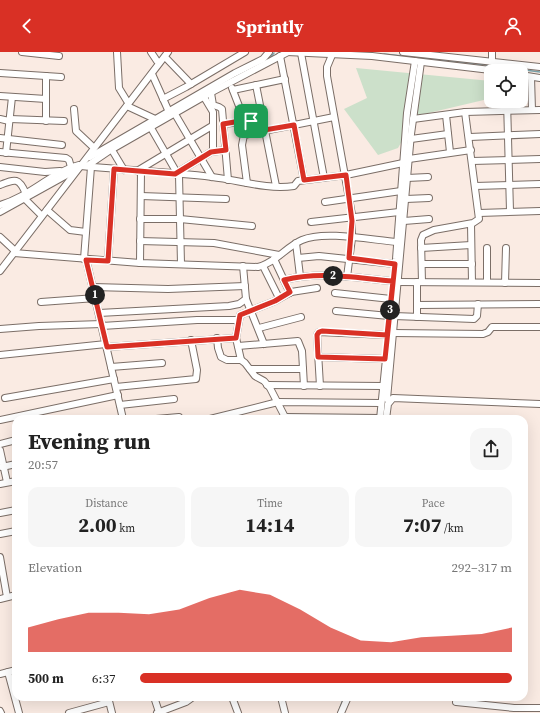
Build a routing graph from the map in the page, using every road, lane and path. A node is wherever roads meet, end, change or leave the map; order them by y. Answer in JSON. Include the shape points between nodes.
{"nodes":[{"id":1,"x":26,"y":52,"type":"edge"},
{"id":2,"x":117,"y":52,"type":"edge"},
{"id":3,"x":150,"y":52,"type":"edge"},
{"id":4,"x":245,"y":52,"type":"edge"},
{"id":5,"x":269,"y":52,"type":"edge"},
{"id":6,"x":288,"y":52,"type":"edge"},
{"id":7,"x":403,"y":52,"type":"edge"},
{"id":8,"x":492,"y":52,"type":"edge"},
{"id":9,"x":301,"y":53,"type":"junction"},
{"id":10,"x":166,"y":54,"type":"edge"},
{"id":11,"x":332,"y":55,"type":"junction"},
{"id":12,"x":60,"y":56,"type":"dead end"},
{"id":13,"x":280,"y":56,"type":"junction"},
{"id":14,"x":157,"y":61,"type":"junction"},
{"id":15,"x":418,"y":61,"type":"junction"},
{"id":16,"x":492,"y":61,"type":"junction"},
{"id":17,"x":540,"y":67,"type":"edge"},
{"id":18,"x":484,"y":69,"type":"edge"},
{"id":19,"x":0,"y":72,"type":"edge"},
{"id":20,"x":152,"y":74,"type":"junction"},
{"id":21,"x":46,"y":76,"type":"junction"},
{"id":22,"x":528,"y":76,"type":"edge"},
{"id":23,"x":61,"y":77,"type":"dead end"},
{"id":24,"x":531,"y":77,"type":"junction"},
{"id":25,"x":540,"y":78,"type":"edge"},
{"id":26,"x":285,"y":79,"type":"junction"},
{"id":27,"x":229,"y":83,"type":"junction"},
{"id":28,"x":191,"y":84,"type":"junction"},
{"id":29,"x":256,"y":85,"type":"junction"},
{"id":30,"x":233,"y":90,"type":"junction"},
{"id":31,"x":211,"y":93,"type":"junction"},
{"id":32,"x":0,"y":96,"type":"edge"},
{"id":33,"x":12,"y":97,"type":"junction"},
{"id":34,"x":204,"y":97,"type":"junction"},
{"id":35,"x":163,"y":99,"type":"junction"},
{"id":36,"x":46,"y":100,"type":"junction"},
{"id":37,"x":127,"y":104,"type":"junction"},
{"id":38,"x":74,"y":109,"type":"dead end"},
{"id":39,"x":532,"y":110,"type":"junction"},
{"id":40,"x":540,"y":110,"type":"edge"},
{"id":41,"x":507,"y":111,"type":"junction"},
{"id":42,"x":169,"y":112,"type":"junction"},
{"id":43,"x":466,"y":112,"type":"junction"},
{"id":44,"x":175,"y":114,"type":"junction"},
{"id":45,"x":446,"y":115,"type":"junction"},
{"id":46,"x":334,"y":117,"type":"junction"},
{"id":47,"x":0,"y":119,"type":"edge"},
{"id":48,"x":156,"y":119,"type":"junction"},
{"id":49,"x":413,"y":119,"type":"junction"},
{"id":50,"x":10,"y":120,"type":"junction"},
{"id":51,"x":46,"y":121,"type":"junction"},
{"id":52,"x":64,"y":121,"type":"dead end"},
{"id":53,"x":242,"y":121,"type":"junction"},
{"id":54,"x":314,"y":121,"type":"junction"},
{"id":55,"x":223,"y":124,"type":"junction"},
{"id":56,"x":294,"y":125,"type":"junction"},
{"id":57,"x":212,"y":126,"type":"junction"},
{"id":58,"x":151,"y":128,"type":"junction"},
{"id":59,"x":265,"y":130,"type":"junction"},
{"id":60,"x":253,"y":132,"type":"junction"},
{"id":61,"x":448,"y":134,"type":"junction"},
{"id":62,"x":540,"y":134,"type":"edge"},
{"id":63,"x":508,"y":136,"type":"junction"},
{"id":64,"x":470,"y":137,"type":"junction"},
{"id":65,"x":0,"y":138,"type":"edge"},
{"id":66,"x":7,"y":138,"type":"junction"},
{"id":67,"x":190,"y":139,"type":"junction"},
{"id":68,"x":411,"y":139,"type":"junction"},
{"id":69,"x":62,"y":145,"type":"dead end"},
{"id":70,"x":92,"y":146,"type":"junction"},
{"id":71,"x":112,"y":150,"type":"junction"},
{"id":72,"x":226,"y":150,"type":"junction"},
{"id":73,"x":471,"y":150,"type":"junction"},
{"id":74,"x":213,"y":151,"type":"junction"},
{"id":75,"x":450,"y":152,"type":"junction"},
{"id":76,"x":3,"y":153,"type":"edge"},
{"id":77,"x":165,"y":153,"type":"junction"},
{"id":78,"x":201,"y":158,"type":"junction"},
{"id":79,"x":540,"y":159,"type":"edge"},
{"id":80,"x":509,"y":160,"type":"junction"},
{"id":81,"x":406,"y":161,"type":"junction"},
{"id":82,"x":472,"y":161,"type":"junction"},
{"id":83,"x":85,"y":165,"type":"junction"},
{"id":84,"x":0,"y":167,"type":"edge"},
{"id":85,"x":73,"y":169,"type":"junction"},
{"id":86,"x":114,"y":169,"type":"junction"},
{"id":87,"x":63,"y":170,"type":"junction"},
{"id":88,"x":124,"y":170,"type":"junction"},
{"id":89,"x":139,"y":171,"type":"junction"},
{"id":90,"x":177,"y":174,"type":"junction"},
{"id":91,"x":346,"y":175,"type":"junction"},
{"id":92,"x":428,"y":176,"type":"dead end"},
{"id":93,"x":212,"y":177,"type":"junction"},
{"id":94,"x":324,"y":178,"type":"junction"},
{"id":95,"x":407,"y":178,"type":"junction"},
{"id":96,"x":228,"y":180,"type":"junction"},
{"id":97,"x":304,"y":180,"type":"junction"},
{"id":98,"x":247,"y":183,"type":"junction"},
{"id":99,"x":540,"y":184,"type":"edge"},
{"id":100,"x":0,"y":185,"type":"edge"},
{"id":101,"x":509,"y":185,"type":"junction"},
{"id":102,"x":276,"y":186,"type":"junction"},
{"id":103,"x":476,"y":186,"type":"junction"},
{"id":104,"x":401,"y":191,"type":"junction"},
{"id":105,"x":25,"y":196,"type":"junction"},
{"id":106,"x":141,"y":196,"type":"junction"},
{"id":107,"x":179,"y":197,"type":"junction"},
{"id":108,"x":349,"y":197,"type":"junction"},
{"id":109,"x":429,"y":198,"type":"dead end"},
{"id":110,"x":226,"y":199,"type":"dead end"},
{"id":111,"x":406,"y":199,"type":"junction"},
{"id":112,"x":325,"y":202,"type":"dead end"},
{"id":113,"x":0,"y":206,"type":"edge"},
{"id":114,"x":47,"y":210,"type":"junction"},
{"id":115,"x":540,"y":211,"type":"edge"},
{"id":116,"x":0,"y":212,"type":"edge"},
{"id":117,"x":400,"y":212,"type":"junction"},
{"id":118,"x":510,"y":212,"type":"junction"},
{"id":119,"x":479,"y":213,"type":"junction"},
{"id":120,"x":40,"y":214,"type":"junction"},
{"id":121,"x":352,"y":218,"type":"junction"},
{"id":122,"x":140,"y":219,"type":"junction"},
{"id":123,"x":180,"y":219,"type":"junction"},
{"id":124,"x":429,"y":219,"type":"dead end"},
{"id":125,"x":404,"y":221,"type":"junction"},
{"id":126,"x":311,"y":222,"type":"dead end"},
{"id":127,"x":471,"y":224,"type":"junction"},
{"id":128,"x":252,"y":226,"type":"dead end"},
{"id":129,"x":86,"y":232,"type":"junction"},
{"id":130,"x":0,"y":237,"type":"edge"},
{"id":131,"x":352,"y":238,"type":"junction"},
{"id":132,"x":140,"y":241,"type":"junction"},
{"id":133,"x":180,"y":242,"type":"junction"},
{"id":134,"x":397,"y":242,"type":"junction"},
{"id":135,"x":296,"y":243,"type":"junction"},
{"id":136,"x":471,"y":245,"type":"junction"},
{"id":137,"x":421,"y":248,"type":"junction"},
{"id":138,"x":487,"y":248,"type":"dead end"},
{"id":139,"x":506,"y":248,"type":"dead end"},
{"id":140,"x":14,"y":251,"type":"junction"},
{"id":141,"x":276,"y":257,"type":"junction"},
{"id":142,"x":298,"y":258,"type":"junction"},
{"id":143,"x":349,"y":258,"type":"junction"},
{"id":144,"x":85,"y":259,"type":"junction"},
{"id":145,"x":108,"y":261,"type":"junction"},
{"id":146,"x":140,"y":264,"type":"junction"},
{"id":147,"x":180,"y":264,"type":"junction"},
{"id":148,"x":395,"y":264,"type":"junction"},
{"id":149,"x":422,"y":264,"type":"junction"},
{"id":150,"x":472,"y":264,"type":"junction"},
{"id":151,"x":0,"y":266,"type":"edge"},
{"id":152,"x":243,"y":266,"type":"junction"},
{"id":153,"x":263,"y":266,"type":"junction"},
{"id":154,"x":0,"y":271,"type":"edge"},
{"id":155,"x":300,"y":276,"type":"junction"},
{"id":156,"x":347,"y":277,"type":"junction"},
{"id":157,"x":284,"y":280,"type":"junction"},
{"id":158,"x":395,"y":282,"type":"junction"},
{"id":159,"x":420,"y":282,"type":"junction"},
{"id":160,"x":472,"y":282,"type":"junction"},
{"id":161,"x":487,"y":282,"type":"junction"},
{"id":162,"x":505,"y":283,"type":"junction"},
{"id":163,"x":540,"y":283,"type":"edge"},
{"id":164,"x":245,"y":286,"type":"junction"},
{"id":165,"x":93,"y":287,"type":"junction"},
{"id":166,"x":317,"y":288,"type":"dead end"},
{"id":167,"x":290,"y":292,"type":"junction"},
{"id":168,"x":335,"y":293,"type":"dead end"},
{"id":169,"x":96,"y":298,"type":"junction"},
{"id":170,"x":280,"y":298,"type":"junction"},
{"id":171,"x":246,"y":299,"type":"junction"},
{"id":172,"x":391,"y":299,"type":"junction"},
{"id":173,"x":41,"y":302,"type":"dead end"},
{"id":174,"x":478,"y":304,"type":"junction"},
{"id":175,"x":540,"y":304,"type":"edge"},
{"id":176,"x":417,"y":305,"type":"junction"},
{"id":177,"x":252,"y":310,"type":"junction"},
{"id":178,"x":336,"y":310,"type":"dead end"},
{"id":179,"x":99,"y":313,"type":"junction"},
{"id":180,"x":392,"y":316,"type":"junction"},
{"id":181,"x":301,"y":317,"type":"dead end"},
{"id":182,"x":417,"y":317,"type":"junction"},
{"id":183,"x":238,"y":320,"type":"junction"},
{"id":184,"x":102,"y":325,"type":"junction"},
{"id":185,"x":540,"y":327,"type":"edge"},
{"id":186,"x":259,"y":328,"type":"junction"},
{"id":187,"x":0,"y":330,"type":"edge"},
{"id":188,"x":390,"y":334,"type":"junction"},
{"id":189,"x":217,"y":338,"type":"junction"},
{"id":190,"x":236,"y":338,"type":"junction"},
{"id":191,"x":191,"y":340,"type":"junction"},
{"id":192,"x":264,"y":344,"type":"junction"},
{"id":193,"x":106,"y":345,"type":"junction"},
{"id":194,"x":238,"y":346,"type":"junction"},
{"id":195,"x":0,"y":355,"type":"edge"},
{"id":196,"x":318,"y":357,"type":"junction"},
{"id":197,"x":385,"y":359,"type":"junction"},
{"id":198,"x":241,"y":360,"type":"junction"},
{"id":199,"x":162,"y":363,"type":"dead end"},
{"id":200,"x":111,"y":367,"type":"junction"},
{"id":201,"x":303,"y":368,"type":"junction"},
{"id":202,"x":250,"y":369,"type":"junction"},
{"id":203,"x":114,"y":379,"type":"junction"},
{"id":204,"x":267,"y":385,"type":"junction"},
{"id":205,"x":116,"y":386,"type":"junction"},
{"id":206,"x":304,"y":386,"type":"junction"},
{"id":207,"x":320,"y":386,"type":"junction"},
{"id":208,"x":383,"y":386,"type":"junction"},
{"id":209,"x":118,"y":395,"type":"junction"},
{"id":210,"x":4,"y":398,"type":"dead end"},
{"id":211,"x":174,"y":399,"type":"dead end"},
{"id":212,"x":385,"y":400,"type":"junction"},
{"id":213,"x":278,"y":402,"type":"junction"},
{"id":214,"x":540,"y":404,"type":"edge"},
{"id":215,"x":120,"y":405,"type":"junction"},
{"id":216,"x":24,"y":415,"type":"edge"},
{"id":217,"x":122,"y":415,"type":"edge"},
{"id":218,"x":226,"y":415,"type":"edge"},
{"id":219,"x":284,"y":415,"type":"edge"},
{"id":220,"x":383,"y":415,"type":"edge"},
{"id":221,"x":12,"y":417,"type":"edge"},
{"id":222,"x":0,"y":420,"type":"edge"},
{"id":223,"x":12,"y":441,"type":"edge"},
{"id":224,"x":0,"y":444,"type":"edge"},
{"id":225,"x":0,"y":450,"type":"edge"},
{"id":226,"x":12,"y":465,"type":"edge"},
{"id":227,"x":2,"y":467,"type":"edge"},
{"id":228,"x":8,"y":482,"type":"junction"},
{"id":229,"x":12,"y":482,"type":"edge"},
{"id":230,"x":0,"y":484,"type":"edge"},
{"id":231,"x":12,"y":511,"type":"edge"},
{"id":232,"x":0,"y":513,"type":"edge"},
{"id":233,"x":12,"y":532,"type":"edge"},
{"id":234,"x":0,"y":534,"type":"edge"},
{"id":235,"x":0,"y":557,"type":"edge"},
{"id":236,"x":12,"y":596,"type":"edge"},
{"id":237,"x":7,"y":597,"type":"junction"},
{"id":238,"x":0,"y":599,"type":"edge"},
{"id":239,"x":12,"y":671,"type":"edge"},
{"id":240,"x":8,"y":672,"type":"junction"},
{"id":241,"x":0,"y":674,"type":"edge"},
{"id":242,"x":12,"y":686,"type":"edge"},
{"id":243,"x":16,"y":701,"type":"edge"},
{"id":244,"x":107,"y":701,"type":"edge"},
{"id":245,"x":109,"y":701,"type":"edge"},
{"id":246,"x":155,"y":701,"type":"edge"},
{"id":247,"x":181,"y":701,"type":"edge"},
{"id":248,"x":234,"y":701,"type":"edge"},
{"id":249,"x":282,"y":701,"type":"edge"},
{"id":250,"x":346,"y":701,"type":"edge"},
{"id":251,"x":456,"y":702,"type":"dead end"},
{"id":252,"x":540,"y":708,"type":"edge"},
{"id":253,"x":88,"y":711,"type":"edge"},
{"id":254,"x":20,"y":713,"type":"edge"},
{"id":255,"x":68,"y":713,"type":"edge"},
{"id":256,"x":112,"y":713,"type":"edge"},
{"id":257,"x":158,"y":713,"type":"edge"},
{"id":258,"x":238,"y":713,"type":"edge"},
{"id":259,"x":285,"y":713,"type":"edge"},
{"id":260,"x":341,"y":713,"type":"edge"}],
"edges":[{"from":1,"to":12,"type":"street"},
{"from":2,"to":37,"type":"street","via":[[119,88]]},
{"from":3,"to":14,"type":"street"},
{"from":4,"to":28,"type":"street"},
{"from":5,"to":42,"type":"street","via":[[263,59]]},
{"from":6,"to":9,"type":"street"},
{"from":6,"to":13,"type":"street"},
{"from":7,"to":16,"type":"street"},
{"from":8,"to":16,"type":"street"},
{"from":9,"to":11,"type":"street"},
{"from":9,"to":54,"type":"street"},
{"from":10,"to":14,"type":"street"},
{"from":10,"to":20,"type":"street"},
{"from":10,"to":28,"type":"street"},
{"from":11,"to":15,"type":"street"},
{"from":11,"to":46,"type":"street","via":[[327,67],[327,76]]},
{"from":13,"to":26,"type":"street"},
{"from":13,"to":27,"type":"street"},
{"from":14,"to":37,"type":"street"},
{"from":15,"to":18,"type":"street"},
{"from":15,"to":49,"type":"street"},
{"from":15,"to":81,"type":"street","via":[[407,113]]},
{"from":16,"to":17,"type":"street"},
{"from":19,"to":21,"type":"street"},
{"from":20,"to":35,"type":"street"},
{"from":20,"to":37,"type":"street"},
{"from":21,"to":23,"type":"street"},
{"from":21,"to":36,"type":"street"},
{"from":22,"to":24,"type":"street"},
{"from":24,"to":25,"type":"street"},
{"from":24,"to":39,"type":"street"},
{"from":26,"to":29,"type":"street"},
{"from":26,"to":56,"type":"street"},
{"from":27,"to":30,"type":"street"},
{"from":27,"to":31,"type":"street"},
{"from":28,"to":35,"type":"street"},
{"from":29,"to":30,"type":"street"},
{"from":29,"to":59,"type":"street"},
{"from":30,"to":53,"type":"street"},
{"from":31,"to":34,"type":"street"},
{"from":31,"to":55,"type":"street","via":[[213,105],[219,106],[222,110]]},
{"from":32,"to":33,"type":"street"},
{"from":33,"to":36,"type":"street"},
{"from":33,"to":50,"type":"street"},
{"from":34,"to":44,"type":"street"},
{"from":34,"to":57,"type":"street","via":[[212,110]]},
{"from":35,"to":42,"type":"street"},
{"from":36,"to":51,"type":"street"},
{"from":37,"to":48,"type":"street"},
{"from":37,"to":70,"type":"street"},
{"from":37,"to":83,"type":"street"},
{"from":38,"to":70,"type":"street","via":[[76,131]]},
{"from":39,"to":40,"type":"street"},
{"from":39,"to":41,"type":"street"},
{"from":41,"to":43,"type":"street"},
{"from":41,"to":63,"type":"street"},
{"from":42,"to":48,"type":"street"},
{"from":43,"to":45,"type":"street"},
{"from":43,"to":64,"type":"street"},
{"from":44,"to":58,"type":"street"},
{"from":44,"to":67,"type":"street"},
{"from":45,"to":49,"type":"street"},
{"from":45,"to":61,"type":"street"},
{"from":46,"to":54,"type":"street"},
{"from":46,"to":91,"type":"street"},
{"from":47,"to":50,"type":"street"},
{"from":48,"to":83,"type":"street"},
{"from":49,"to":68,"type":"street"},
{"from":50,"to":51,"type":"street"},
{"from":50,"to":66,"type":"street"},
{"from":51,"to":52,"type":"street"},
{"from":53,"to":55,"type":"street"},
{"from":53,"to":60,"type":"street","via":[[251,121]]},
{"from":54,"to":56,"type":"street"},
{"from":54,"to":94,"type":"street"},
{"from":55,"to":72,"type":"street"},
{"from":56,"to":59,"type":"street"},
{"from":56,"to":97,"type":"street"},
{"from":57,"to":67,"type":"street"},
{"from":57,"to":74,"type":"street"},
{"from":58,"to":71,"type":"street"},
{"from":58,"to":77,"type":"street"},
{"from":59,"to":60,"type":"street"},
{"from":59,"to":102,"type":"street"},
{"from":60,"to":98,"type":"street","via":[[242,138]]},
{"from":61,"to":68,"type":"street"},
{"from":61,"to":75,"type":"street"},
{"from":62,"to":63,"type":"street"},
{"from":63,"to":64,"type":"street"},
{"from":63,"to":80,"type":"street"},
{"from":64,"to":73,"type":"street"},
{"from":65,"to":66,"type":"street"},
{"from":66,"to":69,"type":"street"},
{"from":66,"to":76,"type":"street"},
{"from":67,"to":77,"type":"street"},
{"from":67,"to":78,"type":"street"},
{"from":68,"to":81,"type":"street"},
{"from":70,"to":83,"type":"street"},
{"from":71,"to":83,"type":"street"},
{"from":71,"to":88,"type":"street"},
{"from":72,"to":74,"type":"street"},
{"from":72,"to":96,"type":"street"},
{"from":73,"to":75,"type":"street"},
{"from":73,"to":82,"type":"street"},
{"from":74,"to":78,"type":"street"},
{"from":75,"to":81,"type":"street"},
{"from":76,"to":85,"type":"street","via":[[66,158]]},
{"from":77,"to":89,"type":"street"},
{"from":77,"to":90,"type":"street"},
{"from":78,"to":90,"type":"street"},
{"from":78,"to":93,"type":"street"},
{"from":79,"to":80,"type":"street"},
{"from":80,"to":82,"type":"street"},
{"from":80,"to":101,"type":"street"},
{"from":81,"to":91,"type":"street"},
{"from":81,"to":95,"type":"street"},
{"from":81,"to":104,"type":"street"},
{"from":82,"to":103,"type":"street"},
{"from":83,"to":85,"type":"street"},
{"from":83,"to":86,"type":"street"},
{"from":83,"to":114,"type":"street"},
{"from":83,"to":129,"type":"street"},
{"from":84,"to":87,"type":"street","via":[[45,172]]},
{"from":85,"to":87,"type":"street"},
{"from":85,"to":105,"type":"street"},
{"from":85,"to":120,"type":"street"},
{"from":86,"to":88,"type":"street"},
{"from":86,"to":145,"type":"street"},
{"from":87,"to":105,"type":"street"},
{"from":88,"to":89,"type":"street"},
{"from":89,"to":90,"type":"street"},
{"from":89,"to":106,"type":"street"},
{"from":90,"to":93,"type":"street"},
{"from":90,"to":107,"type":"street"},
{"from":91,"to":94,"type":"street"},
{"from":91,"to":108,"type":"street"},
{"from":92,"to":95,"type":"street"},
{"from":93,"to":96,"type":"street"},
{"from":94,"to":97,"type":"street"},
{"from":95,"to":111,"type":"street"},
{"from":96,"to":98,"type":"street"},
{"from":97,"to":102,"type":"street","via":[[296,181],[292,186]]},
{"from":98,"to":102,"type":"street"},
{"from":99,"to":101,"type":"street"},
{"from":100,"to":105,"type":"street","via":[[12,181],[20,182]]},
{"from":101,"to":103,"type":"street"},
{"from":101,"to":118,"type":"street"},
{"from":103,"to":119,"type":"street"},
{"from":104,"to":108,"type":"street"},
{"from":104,"to":117,"type":"street"},
{"from":105,"to":113,"type":"street"},
{"from":105,"to":116,"type":"street"},
{"from":105,"to":120,"type":"street"},
{"from":106,"to":107,"type":"street"},
{"from":106,"to":122,"type":"street"},
{"from":107,"to":110,"type":"street"},
{"from":107,"to":123,"type":"street"},
{"from":108,"to":112,"type":"street"},
{"from":108,"to":121,"type":"street"},
{"from":109,"to":111,"type":"street"},
{"from":111,"to":125,"type":"street"},
{"from":114,"to":129,"type":"street","via":[[70,230]]},
{"from":114,"to":140,"type":"street"},
{"from":115,"to":118,"type":"street"},
{"from":117,"to":121,"type":"street"},
{"from":117,"to":134,"type":"street"},
{"from":118,"to":119,"type":"street"},
{"from":119,"to":127,"type":"street","via":[[478,221]]},
{"from":120,"to":140,"type":"street"},
{"from":121,"to":126,"type":"street"},
{"from":121,"to":131,"type":"street"},
{"from":122,"to":123,"type":"street"},
{"from":122,"to":132,"type":"street"},
{"from":123,"to":128,"type":"street"},
{"from":123,"to":133,"type":"street"},
{"from":124,"to":125,"type":"street"},
{"from":125,"to":158,"type":"street"},
{"from":127,"to":136,"type":"street"},
{"from":127,"to":137,"type":"street","via":[[434,230],[423,235]]},
{"from":129,"to":144,"type":"street"},
{"from":130,"to":140,"type":"street"},
{"from":131,"to":134,"type":"street"},
{"from":131,"to":135,"type":"street","via":[[319,235]]},
{"from":131,"to":143,"type":"street"},
{"from":132,"to":133,"type":"street"},
{"from":132,"to":146,"type":"street"},
{"from":133,"to":141,"type":"street","via":[[220,244]]},
{"from":133,"to":147,"type":"street"},
{"from":134,"to":148,"type":"street"},
{"from":135,"to":141,"type":"street"},
{"from":135,"to":142,"type":"street"},
{"from":136,"to":137,"type":"street"},
{"from":136,"to":150,"type":"street"},
{"from":137,"to":149,"type":"street"},
{"from":138,"to":161,"type":"street"},
{"from":139,"to":162,"type":"street"},
{"from":140,"to":144,"type":"street"},
{"from":140,"to":151,"type":"street"},
{"from":140,"to":154,"type":"street"},
{"from":141,"to":153,"type":"street"},
{"from":141,"to":157,"type":"street"},
{"from":142,"to":143,"type":"street"},
{"from":142,"to":155,"type":"street"},
{"from":143,"to":148,"type":"street"},
{"from":143,"to":156,"type":"street"},
{"from":144,"to":145,"type":"street"},
{"from":144,"to":165,"type":"street"},
{"from":145,"to":146,"type":"street"},
{"from":146,"to":147,"type":"street"},
{"from":147,"to":152,"type":"street"},
{"from":148,"to":158,"type":"street"},
{"from":149,"to":150,"type":"street"},
{"from":149,"to":159,"type":"street"},
{"from":150,"to":160,"type":"street"},
{"from":152,"to":153,"type":"street"},
{"from":152,"to":164,"type":"street"},
{"from":153,"to":170,"type":"street"},
{"from":155,"to":156,"type":"street","via":[[320,274]]},
{"from":155,"to":157,"type":"street"},
{"from":156,"to":158,"type":"street"},
{"from":157,"to":167,"type":"street"},
{"from":158,"to":159,"type":"street"},
{"from":158,"to":172,"type":"street"},
{"from":158,"to":180,"type":"street"},
{"from":159,"to":160,"type":"street"},
{"from":159,"to":176,"type":"street"},
{"from":160,"to":161,"type":"street"},
{"from":161,"to":162,"type":"street"},
{"from":162,"to":163,"type":"street"},
{"from":164,"to":165,"type":"street","via":[[168,289]]},
{"from":164,"to":171,"type":"street"},
{"from":165,"to":169,"type":"street"},
{"from":166,"to":167,"type":"street"},
{"from":167,"to":170,"type":"street"},
{"from":168,"to":172,"type":"street"},
{"from":169,"to":173,"type":"street"},
{"from":169,"to":179,"type":"street"},
{"from":170,"to":177,"type":"street"},
{"from":171,"to":177,"type":"street"},
{"from":171,"to":179,"type":"street","via":[[229,306]]},
{"from":172,"to":180,"type":"street"},
{"from":174,"to":175,"type":"street"},
{"from":174,"to":176,"type":"street"},
{"from":174,"to":182,"type":"street","via":[[477,316],[474,319]]},
{"from":176,"to":182,"type":"street"},
{"from":177,"to":183,"type":"street","via":[[240,315]]},
{"from":177,"to":186,"type":"street"},
{"from":178,"to":180,"type":"street"},
{"from":179,"to":184,"type":"street"},
{"from":180,"to":182,"type":"street"},
{"from":180,"to":188,"type":"street"},
{"from":181,"to":186,"type":"street"},
{"from":183,"to":184,"type":"street"},
{"from":183,"to":190,"type":"street"},
{"from":184,"to":187,"type":"street","via":[[39,326]]},
{"from":184,"to":193,"type":"street"},
{"from":185,"to":188,"type":"street","via":[[492,327],[483,334]]},
{"from":186,"to":192,"type":"street"},
{"from":188,"to":196,"type":"street","via":[[320,331],[317,335]]},
{"from":188,"to":197,"type":"street"},
{"from":188,"to":212,"type":"street"},
{"from":189,"to":190,"type":"street"},
{"from":189,"to":191,"type":"street"},
{"from":189,"to":198,"type":"street","via":[[221,357],[227,360]]},
{"from":190,"to":194,"type":"street"},
{"from":191,"to":193,"type":"street"},
{"from":191,"to":205,"type":"street","via":[[197,370],[196,379]]},
{"from":192,"to":194,"type":"street"},
{"from":192,"to":201,"type":"street","via":[[298,341],[301,346]]},
{"from":193,"to":195,"type":"street"},
{"from":193,"to":200,"type":"street"},
{"from":194,"to":198,"type":"street"},
{"from":196,"to":197,"type":"street"},
{"from":196,"to":207,"type":"street"},
{"from":197,"to":208,"type":"street"},
{"from":198,"to":202,"type":"street"},
{"from":199,"to":200,"type":"street"},
{"from":200,"to":203,"type":"street"},
{"from":201,"to":202,"type":"street"},
{"from":201,"to":206,"type":"street"},
{"from":202,"to":204,"type":"street"},
{"from":203,"to":205,"type":"street"},
{"from":203,"to":210,"type":"street"},
{"from":204,"to":206,"type":"street"},
{"from":204,"to":213,"type":"street"},
{"from":205,"to":209,"type":"street"},
{"from":206,"to":207,"type":"street"},
{"from":207,"to":208,"type":"street"},
{"from":208,"to":212,"type":"street"},
{"from":209,"to":215,"type":"street"},
{"from":209,"to":216,"type":"street"},
{"from":211,"to":215,"type":"street"},
{"from":212,"to":213,"type":"street"},
{"from":212,"to":214,"type":"street","via":[[399,398]]},
{"from":212,"to":220,"type":"street"},
{"from":213,"to":218,"type":"street"},
{"from":213,"to":219,"type":"street"},
{"from":215,"to":217,"type":"street"},
{"from":221,"to":222,"type":"street"},
{"from":223,"to":224,"type":"street"},
{"from":225,"to":227,"type":"street"},
{"from":226,"to":227,"type":"street"},
{"from":227,"to":228,"type":"street"},
{"from":228,"to":229,"type":"street"},
{"from":228,"to":230,"type":"street"},
{"from":231,"to":232,"type":"street"},
{"from":233,"to":234,"type":"street"},
{"from":235,"to":237,"type":"street"},
{"from":236,"to":237,"type":"street"},
{"from":237,"to":238,"type":"street"},
{"from":239,"to":240,"type":"street"},
{"from":240,"to":241,"type":"street"},
{"from":240,"to":242,"type":"street"},
{"from":243,"to":254,"type":"street"},
{"from":244,"to":253,"type":"street"},
{"from":245,"to":256,"type":"street"},
{"from":246,"to":257,"type":"street"},
{"from":247,"to":257,"type":"street"},
{"from":248,"to":258,"type":"street"},
{"from":249,"to":259,"type":"street"},
{"from":250,"to":260,"type":"street"},
{"from":251,"to":252,"type":"street"},
{"from":253,"to":255,"type":"street"}]}
